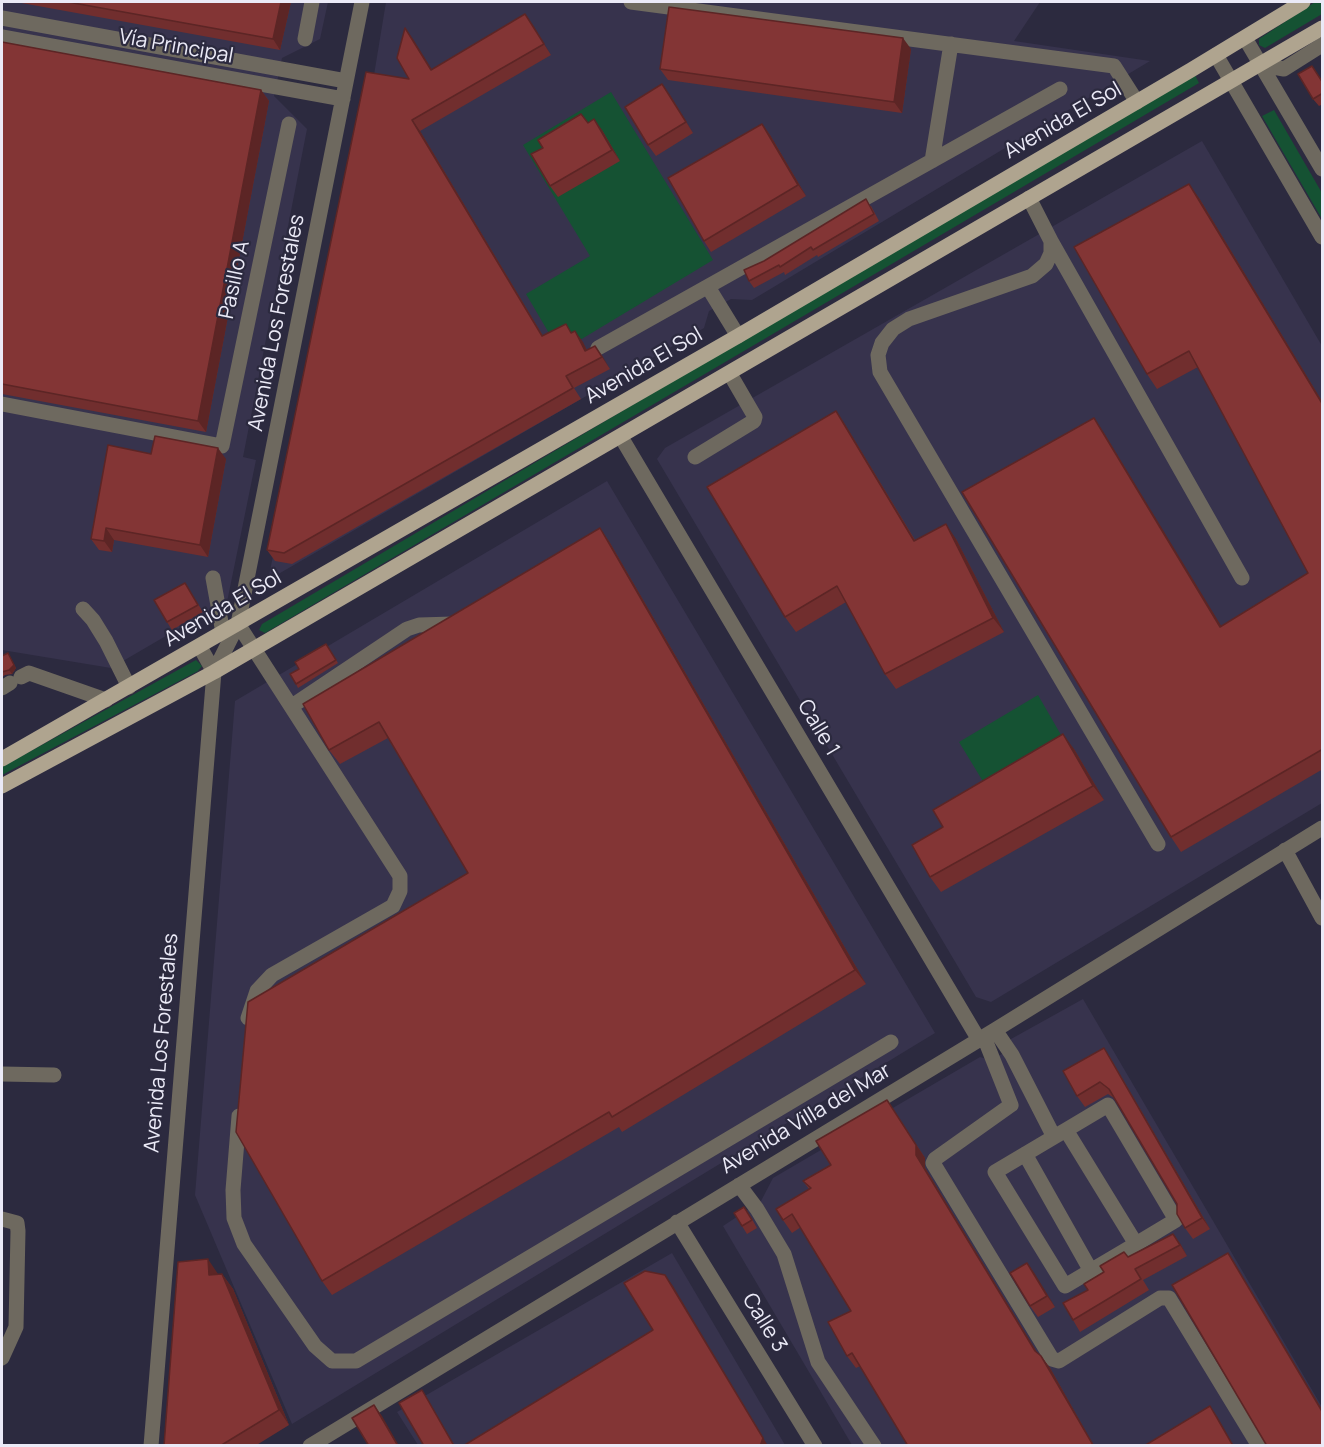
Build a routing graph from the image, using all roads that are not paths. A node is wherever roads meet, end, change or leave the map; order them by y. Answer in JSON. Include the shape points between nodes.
{"nodes":[{"id":1,"x":312,"y":2,"type":"edge"},
{"id":2,"x":362,"y":2,"type":"edge"},
{"id":3,"x":631,"y":2,"type":"edge"},
{"id":4,"x":1302,"y":2,"type":"edge"},
{"id":5,"x":2,"y":18,"type":"edge"},
{"id":6,"x":1323,"y":28,"type":"edge"},
{"id":7,"x":2,"y":37,"type":"edge"},
{"id":8,"x":1245,"y":38,"type":"junction"},
{"id":9,"x":305,"y":39,"type":"dead end"},
{"id":10,"x":951,"y":44,"type":"junction"},
{"id":11,"x":1323,"y":45,"type":"edge"},
{"id":12,"x":1216,"y":55,"type":"junction"},
{"id":13,"x":1262,"y":65,"type":"junction"},
{"id":14,"x":346,"y":81,"type":"junction"},
{"id":15,"x":1232,"y":82,"type":"junction"},
{"id":16,"x":1060,"y":89,"type":"dead end"},
{"id":17,"x":343,"y":99,"type":"junction"},
{"id":18,"x":1137,"y":102,"type":"junction"},
{"id":19,"x":289,"y":124,"type":"dead end"},
{"id":20,"x":932,"y":160,"type":"junction"},
{"id":21,"x":1323,"y":169,"type":"edge"},
{"id":22,"x":1029,"y":198,"type":"junction"},
{"id":23,"x":1323,"y":237,"type":"edge"},
{"id":24,"x":1051,"y":241,"type":"junction"},
{"id":25,"x":708,"y":287,"type":"junction"},
{"id":26,"x":738,"y":336,"type":"junction"},
{"id":27,"x":598,"y":348,"type":"edge"},
{"id":28,"x":730,"y":374,"type":"junction"},
{"id":29,"x":2,"y":404,"type":"edge"},
{"id":30,"x":621,"y":437,"type":"junction"},
{"id":31,"x":695,"y":457,"type":"dead end"},
{"id":32,"x":213,"y":578,"type":"dead end"},
{"id":33,"x":1242,"y":578,"type":"dead end"},
{"id":34,"x":83,"y":609,"type":"dead end"},
{"id":35,"x":238,"y":624,"type":"junction"},
{"id":36,"x":453,"y":624,"type":"edge"},
{"id":37,"x":223,"y":633,"type":"junction"},
{"id":38,"x":200,"y":647,"type":"junction"},
{"id":39,"x":254,"y":649,"type":"junction"},
{"id":40,"x":214,"y":672,"type":"junction"},
{"id":41,"x":11,"y":683,"type":"edge"},
{"id":42,"x":129,"y":687,"type":"junction"},
{"id":43,"x":106,"y":700,"type":"junction"},
{"id":44,"x":292,"y":706,"type":"junction"},
{"id":45,"x":2,"y":759,"type":"edge"},
{"id":46,"x":2,"y":786,"type":"edge"},
{"id":47,"x":1323,"y":828,"type":"edge"},
{"id":48,"x":1158,"y":844,"type":"dead end"},
{"id":49,"x":1285,"y":850,"type":"junction"},
{"id":50,"x":1323,"y":918,"type":"edge"},
{"id":51,"x":247,"y":1035,"type":"edge"},
{"id":52,"x":986,"y":1035,"type":"junction"},
{"id":53,"x":891,"y":1042,"type":"dead end"},
{"id":54,"x":2,"y":1074,"type":"edge"},
{"id":55,"x":54,"y":1076,"type":"dead end"},
{"id":56,"x":240,"y":1106,"type":"edge"},
{"id":57,"x":1060,"y":1133,"type":"junction"},
{"id":58,"x":1025,"y":1154,"type":"junction"},
{"id":59,"x":739,"y":1185,"type":"junction"},
{"id":60,"x":2,"y":1219,"type":"edge"},
{"id":61,"x":677,"y":1222,"type":"junction"},
{"id":62,"x":1136,"y":1244,"type":"junction"},
{"id":63,"x":1091,"y":1271,"type":"junction"},
{"id":64,"x":2,"y":1358,"type":"edge"},
{"id":65,"x":151,"y":1446,"type":"edge"},
{"id":66,"x":310,"y":1446,"type":"edge"},
{"id":67,"x":814,"y":1446,"type":"edge"},
{"id":68,"x":874,"y":1446,"type":"edge"},
{"id":69,"x":1259,"y":1446,"type":"edge"}],
"edges":[{"from":1,"to":9,"type":"street"},
{"from":2,"to":14,"type":"street","name":"Avenida Los Forestales"},
{"from":3,"to":10,"type":"street"},
{"from":4,"to":8,"type":"main road","name":"Avenida El Sol"},
{"from":5,"to":14,"type":"street"},
{"from":6,"to":13,"type":"main road"},
{"from":7,"to":17,"type":"street","name":"Vía Principal"},
{"from":8,"to":12,"type":"main road","name":"Avenida El Sol"},
{"from":8,"to":13,"type":"street"},
{"from":10,"to":18,"type":"street","via":[[1114,66]]},
{"from":10,"to":20,"type":"street"},
{"from":11,"to":13,"type":"street","via":[[1284,69]]},
{"from":12,"to":15,"type":"street"},
{"from":12,"to":18,"type":"main road","name":"Avenida El Sol"},
{"from":13,"to":15,"type":"main road"},
{"from":13,"to":21,"type":"street"},
{"from":14,"to":17,"type":"street","name":"Avenida Los Forestales"},
{"from":15,"to":22,"type":"main road"},
{"from":15,"to":23,"type":"street"},
{"from":16,"to":20,"type":"street"},
{"from":17,"to":35,"type":"street","name":"Avenida Los Forestales"},
{"from":18,"to":26,"type":"main road","name":"Avenida El Sol"},
{"from":19,"to":29,"type":"street","name":"Pasillo A","via":[[222,446]]},
{"from":20,"to":25,"type":"street"},
{"from":22,"to":24,"type":"street"},
{"from":22,"to":28,"type":"main road"},
{"from":24,"to":33,"type":"street"},
{"from":24,"to":48,"type":"street","via":[[1047,264],[1032,276],[893,328],[878,355],[880,372]]},
{"from":25,"to":26,"type":"street"},
{"from":25,"to":27,"type":"street"},
{"from":26,"to":35,"type":"main road","name":"Avenida El Sol"},
{"from":28,"to":30,"type":"main road"},
{"from":28,"to":31,"type":"street","via":[[754,421]]},
{"from":30,"to":39,"type":"main road"},
{"from":30,"to":52,"type":"street","name":"Calle 1"},
{"from":32,"to":37,"type":"street"},
{"from":34,"to":42,"type":"street"},
{"from":35,"to":37,"type":"main road","name":"Avenida El Sol"},
{"from":35,"to":39,"type":"street"},
{"from":35,"to":40,"type":"street","name":"Avenida Los Forestales"},
{"from":36,"to":44,"type":"street","via":[[407,629]]},
{"from":37,"to":38,"type":"main road","name":"Avenida El Sol"},
{"from":38,"to":40,"type":"street"},
{"from":38,"to":42,"type":"main road","name":"Avenida El Sol"},
{"from":39,"to":40,"type":"main road"},
{"from":39,"to":44,"type":"street"},
{"from":40,"to":46,"type":"main road"},
{"from":40,"to":65,"type":"street","name":"Avenida Los Forestales"},
{"from":41,"to":43,"type":"street","via":[[29,673]]},
{"from":42,"to":43,"type":"main road","name":"Avenida El Sol"},
{"from":43,"to":45,"type":"main road","name":"Avenida El Sol"},
{"from":44,"to":51,"type":"street","via":[[400,876],[400,891],[393,906],[272,975],[257,991],[249,1011]]},
{"from":47,"to":49,"type":"street","name":"Avenida Villa del Mar"},
{"from":49,"to":50,"type":"street"},
{"from":49,"to":52,"type":"street","name":"Avenida Villa del Mar"},
{"from":52,"to":57,"type":"street","via":[[1012,1055]]},
{"from":52,"to":59,"type":"street","name":"Avenida Villa del Mar"},
{"from":52,"to":69,"type":"street","via":[[1011,1106],[933,1163],[1052,1359],[1059,1361],[1160,1298],[1169,1298]]},
{"from":53,"to":56,"type":"street","via":[[356,1360],[332,1360],[315,1346],[244,1244],[234,1218],[233,1190]]},
{"from":54,"to":55,"type":"street"},
{"from":57,"to":58,"type":"street"},
{"from":57,"to":62,"type":"street"},
{"from":57,"to":62,"type":"street","via":[[1108,1106],[1176,1221]]},
{"from":58,"to":63,"type":"street"},
{"from":58,"to":63,"type":"street","via":[[995,1172],[1065,1286]]},
{"from":59,"to":61,"type":"street","name":"Avenida Villa del Mar"},
{"from":59,"to":68,"type":"street","via":[[784,1254],[818,1362]]},
{"from":60,"to":64,"type":"street","via":[[17,1223],[18,1231],[16,1327]]},
{"from":61,"to":66,"type":"street","name":"Avenida Villa del Mar"},
{"from":61,"to":67,"type":"street","name":"Calle 3"},
{"from":62,"to":63,"type":"street"}]}
